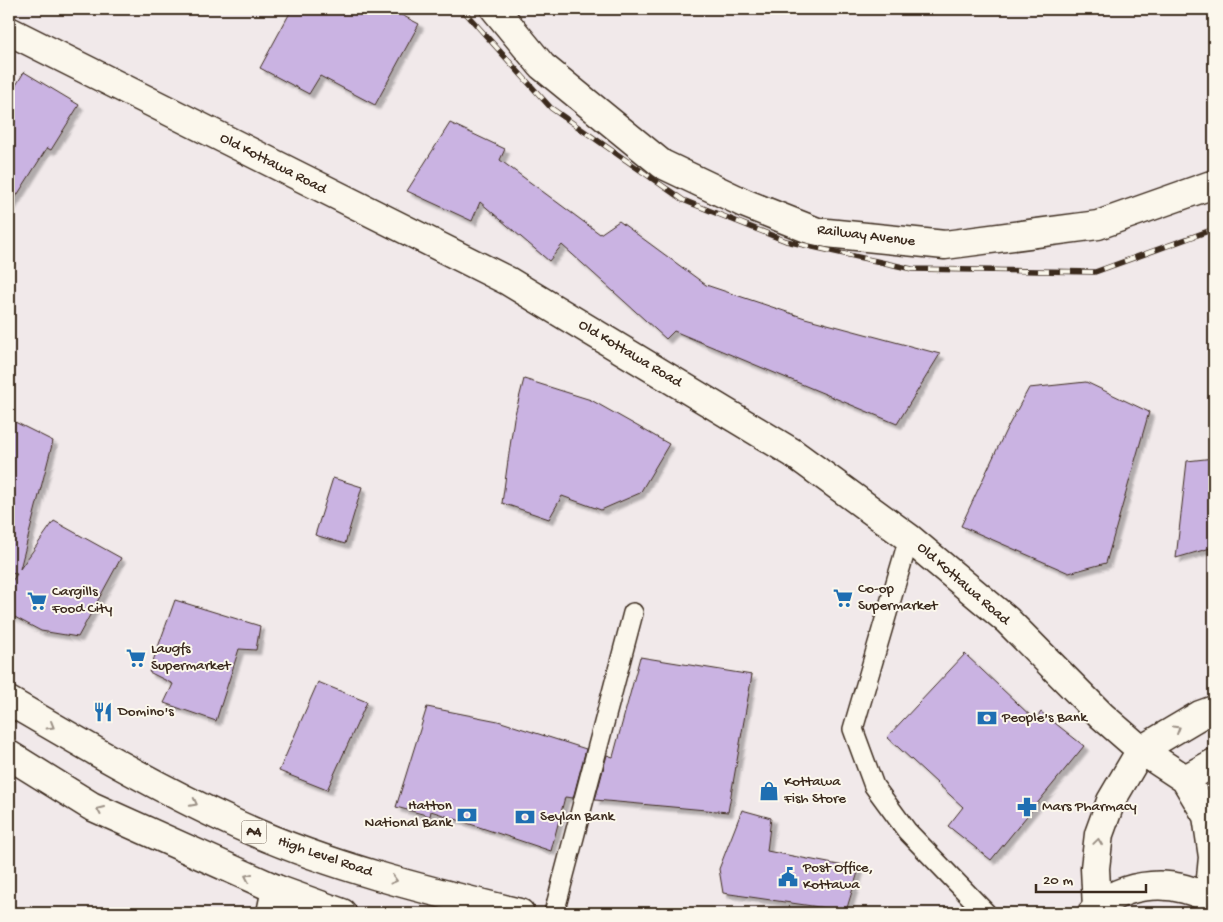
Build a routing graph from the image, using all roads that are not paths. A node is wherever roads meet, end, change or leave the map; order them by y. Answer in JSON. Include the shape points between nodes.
{"nodes":[{"id":1,"x":496,"y":9,"type":"edge"},
{"id":2,"x":9,"y":31,"type":"edge"},
{"id":3,"x":1214,"y":184,"type":"edge"},
{"id":4,"x":908,"y":538,"type":"junction"},
{"id":5,"x":633,"y":613,"type":"dead end"},
{"id":6,"x":9,"y":701,"type":"edge"},
{"id":7,"x":1214,"y":710,"type":"edge"},
{"id":8,"x":1141,"y":750,"type":"junction"},
{"id":9,"x":9,"y":755,"type":"edge"},
{"id":10,"x":1214,"y":763,"type":"edge"},
{"id":11,"x":1185,"y":779,"type":"junction"},
{"id":12,"x":273,"y":901,"type":"edge"},
{"id":13,"x":1211,"y":901,"type":"edge"},
{"id":14,"x":1094,"y":911,"type":"edge"},
{"id":15,"x":342,"y":913,"type":"edge"},
{"id":16,"x":520,"y":913,"type":"edge"},
{"id":17,"x":554,"y":913,"type":"edge"},
{"id":18,"x":986,"y":913,"type":"edge"}],
"edges":[{"from":1,"to":3,"type":"main road","name":"Railway Avenue","via":[[542,66],[662,164],[744,203],[817,232],[945,245],[1098,225]]},
{"from":2,"to":4,"type":"main road","name":"Old Kottawa Road","via":[[508,281],[793,453]]},
{"from":4,"to":8,"type":"main road","name":"Old Kottawa Road","via":[[1006,620],[1102,716]]},
{"from":4,"to":18,"type":"lane","via":[[853,729],[874,786],[907,831]]},
{"from":5,"to":17,"type":"lane"},
{"from":6,"to":16,"type":"main road","name":"High Level Road","number":"A4","one_way":true,"via":[[109,760],[239,826],[378,876]]},
{"from":8,"to":7,"type":"main road","one_way":true},
{"from":8,"to":11,"type":"main road","name":"Old Kottawa Road"},
{"from":14,"to":8,"type":"main road","one_way":true,"via":[[1099,834],[1110,801]]},
{"from":12,"to":9,"type":"main road","one_way":true,"via":[[91,806]]},
{"from":10,"to":11,"type":"main road"},
{"from":11,"to":13,"type":"main road","via":[[1207,816],[1213,857]]},
{"from":12,"to":15,"type":"main road"},
{"from":13,"to":14,"type":"main road","via":[[1181,887],[1151,885],[1122,892]]}]}
